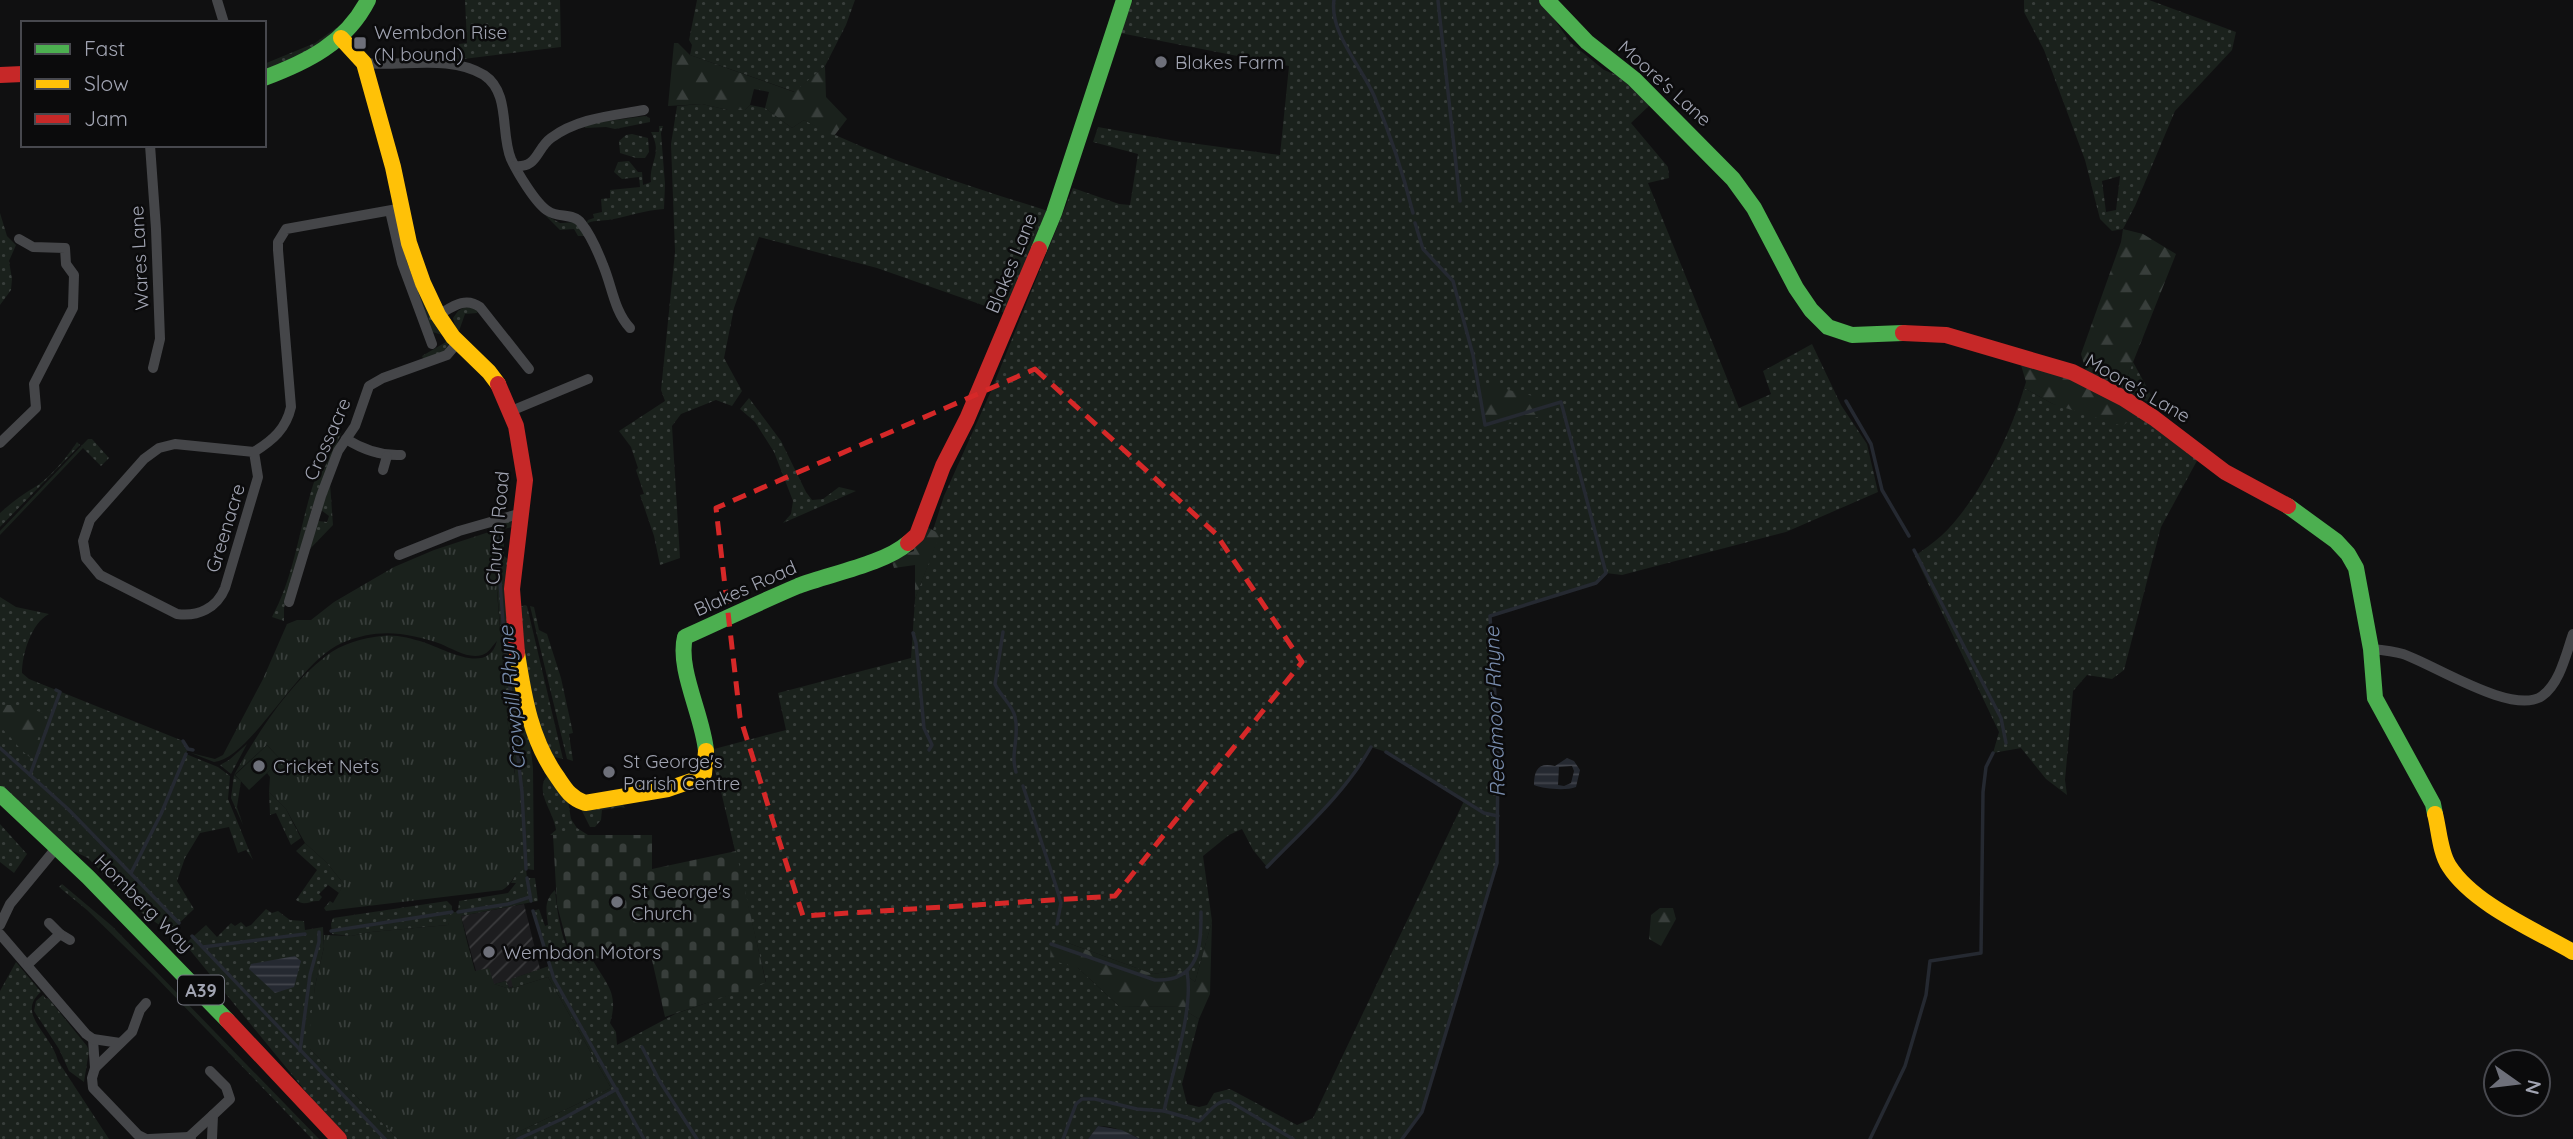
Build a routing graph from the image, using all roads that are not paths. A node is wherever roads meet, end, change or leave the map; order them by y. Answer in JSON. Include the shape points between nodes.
{"nodes":[{"id":1,"x":217,"y":0,"type":"edge"},
{"id":2,"x":368,"y":0,"type":"edge"},
{"id":3,"x":1124,"y":0,"type":"edge"},
{"id":4,"x":1547,"y":0,"type":"edge"},
{"id":5,"x":223,"y":21,"type":"edge"},
{"id":6,"x":341,"y":38,"type":"junction"},
{"id":7,"x":363,"y":63,"type":"junction"},
{"id":8,"x":21,"y":74,"type":"edge"},
{"id":9,"x":0,"y":75,"type":"edge"},
{"id":10,"x":266,"y":77,"type":"edge"},
{"id":11,"x":644,"y":110,"type":"dead end"},
{"id":12,"x":150,"y":147,"type":"edge"},
{"id":13,"x":515,"y":166,"type":"junction"},
{"id":14,"x":396,"y":209,"type":"junction"},
{"id":15,"x":19,"y":239,"type":"dead end"},
{"id":16,"x":438,"y":315,"type":"junction"},
{"id":17,"x":630,"y":328,"type":"dead end"},
{"id":18,"x":458,"y":342,"type":"junction"},
{"id":19,"x":432,"y":344,"type":"dead end"},
{"id":20,"x":153,"y":368,"type":"dead end"},
{"id":21,"x":529,"y":369,"type":"dead end"},
{"id":22,"x":588,"y":379,"type":"dead end"},
{"id":23,"x":511,"y":411,"type":"junction"},
{"id":24,"x":346,"y":439,"type":"junction"},
{"id":25,"x":0,"y":443,"type":"edge"},
{"id":26,"x":254,"y":452,"type":"junction"},
{"id":27,"x":401,"y":455,"type":"dead end"},
{"id":28,"x":387,"y":456,"type":"junction"},
{"id":29,"x":383,"y":470,"type":"dead end"},
{"id":30,"x":522,"y":513,"type":"junction"},
{"id":31,"x":917,"y":535,"type":"joint"},
{"id":32,"x":399,"y":555,"type":"dead end"},
{"id":33,"x":289,"y":602,"type":"dead end"},
{"id":34,"x":2573,"y":634,"type":"edge"},
{"id":35,"x":2371,"y":649,"type":"junction"},
{"id":36,"x":700,"y":779,"type":"joint"},
{"id":37,"x":0,"y":794,"type":"edge"},
{"id":38,"x":57,"y":847,"type":"junction"},
{"id":39,"x":49,"y":923,"type":"dead end"},
{"id":40,"x":0,"y":925,"type":"edge"},
{"id":41,"x":0,"y":934,"type":"edge"},
{"id":42,"x":2573,"y":952,"type":"edge"},
{"id":43,"x":27,"y":964,"type":"junction"},
{"id":44,"x":146,"y":1003,"type":"dead end"},
{"id":45,"x":93,"y":1040,"type":"junction"},
{"id":46,"x":120,"y":1044,"type":"junction"},
{"id":47,"x":95,"y":1068,"type":"junction"},
{"id":48,"x":210,"y":1070,"type":"dead end"},
{"id":49,"x":213,"y":1115,"type":"junction"},
{"id":50,"x":190,"y":1138,"type":"edge"},
{"id":51,"x":147,"y":1139,"type":"edge"},
{"id":52,"x":212,"y":1139,"type":"edge"},
{"id":53,"x":339,"y":1139,"type":"edge"}],
"edges":[{"from":1,"to":5,"type":"street"},
{"from":2,"to":6,"type":"street"},
{"from":3,"to":31,"type":"street","name":"Blakes Lane","via":[[1055,213]]},
{"from":4,"to":35,"type":"street","name":"Moore's Lane","via":[[1733,179],[1811,310],[1828,327],[1852,335],[1946,335],[2072,372],[2123,398],[2225,472],[2284,503],[2336,541],[2356,568]]},
{"from":6,"to":7,"type":"street","name":"Church Road"},
{"from":6,"to":10,"type":"street","via":[[319,54]]},
{"from":7,"to":13,"type":"street","via":[[456,64],[487,77],[500,96]]},
{"from":7,"to":14,"type":"street","name":"Church Road","via":[[384,131]]},
{"from":8,"to":9,"type":"street"},
{"from":11,"to":13,"type":"street","via":[[575,123],[545,142],[533,162]]},
{"from":12,"to":20,"type":"street","name":"Wares Lane","via":[[160,339]]},
{"from":13,"to":17,"type":"street","via":[[546,210],[581,221]]},
{"from":14,"to":16,"type":"street","name":"Church Road"},
{"from":14,"to":19,"type":"street","name":"Church Road","via":[[405,273]]},
{"from":14,"to":26,"type":"street","via":[[286,229],[281,235],[279,270],[291,407],[277,436]]},
{"from":15,"to":25,"type":"street","via":[[33,247],[65,248],[66,264],[74,275],[73,307],[34,384],[36,408]]},
{"from":16,"to":18,"type":"street","name":"Church Road"},
{"from":16,"to":21,"type":"street","via":[[461,302],[474,302]]},
{"from":18,"to":23,"type":"street","name":"Church Road","via":[[489,372]]},
{"from":18,"to":24,"type":"street","name":"Crossacre","via":[[447,355],[369,386]]},
{"from":22,"to":23,"type":"street"},
{"from":23,"to":30,"type":"street","name":"Church Road","via":[[524,464]]},
{"from":24,"to":28,"type":"street"},
{"from":24,"to":33,"type":"street","name":"Crossacre","via":[[311,523]]},
{"from":26,"to":26,"type":"street","name":"Greenacre","via":[[258,478],[247,518],[223,593],[208,609],[187,615],[171,612],[91,566],[83,547],[87,526],[151,453],[175,444]]},
{"from":27,"to":28,"type":"street"},
{"from":28,"to":29,"type":"street"},
{"from":30,"to":32,"type":"street"},
{"from":30,"to":36,"type":"street","name":"Church Road","via":[[512,589],[516,650],[530,721],[554,774],[573,799],[585,803]]},
{"from":31,"to":36,"type":"street","name":"Blakes Road","via":[[902,548],[799,586],[685,637],[683,655],[706,755]]},
{"from":34,"to":35,"type":"street","via":[[2558,677],[2545,694],[2531,702],[2500,697],[2402,654]]},
{"from":35,"to":42,"type":"street","name":"Moore's Lane","via":[[2375,698],[2433,804],[2447,864],[2475,893]]},
{"from":37,"to":38,"type":"street","name":"Homberg Way","number":"A39"},
{"from":38,"to":40,"type":"street","via":[[9,904]]},
{"from":38,"to":53,"type":"street","name":"Homberg Way","number":"A39","via":[[199,988]]},
{"from":39,"to":43,"type":"street","via":[[65,937]]},
{"from":41,"to":43,"type":"street"},
{"from":43,"to":45,"type":"street"},
{"from":44,"to":46,"type":"street","via":[[132,1032]]},
{"from":45,"to":46,"type":"street"},
{"from":45,"to":47,"type":"street"},
{"from":46,"to":47,"type":"street"},
{"from":47,"to":51,"type":"street","via":[[93,1087]]},
{"from":48,"to":49,"type":"street","via":[[226,1087],[230,1099]]},
{"from":49,"to":50,"type":"street"},
{"from":49,"to":52,"type":"street"},
{"from":50,"to":51,"type":"street"}]}
